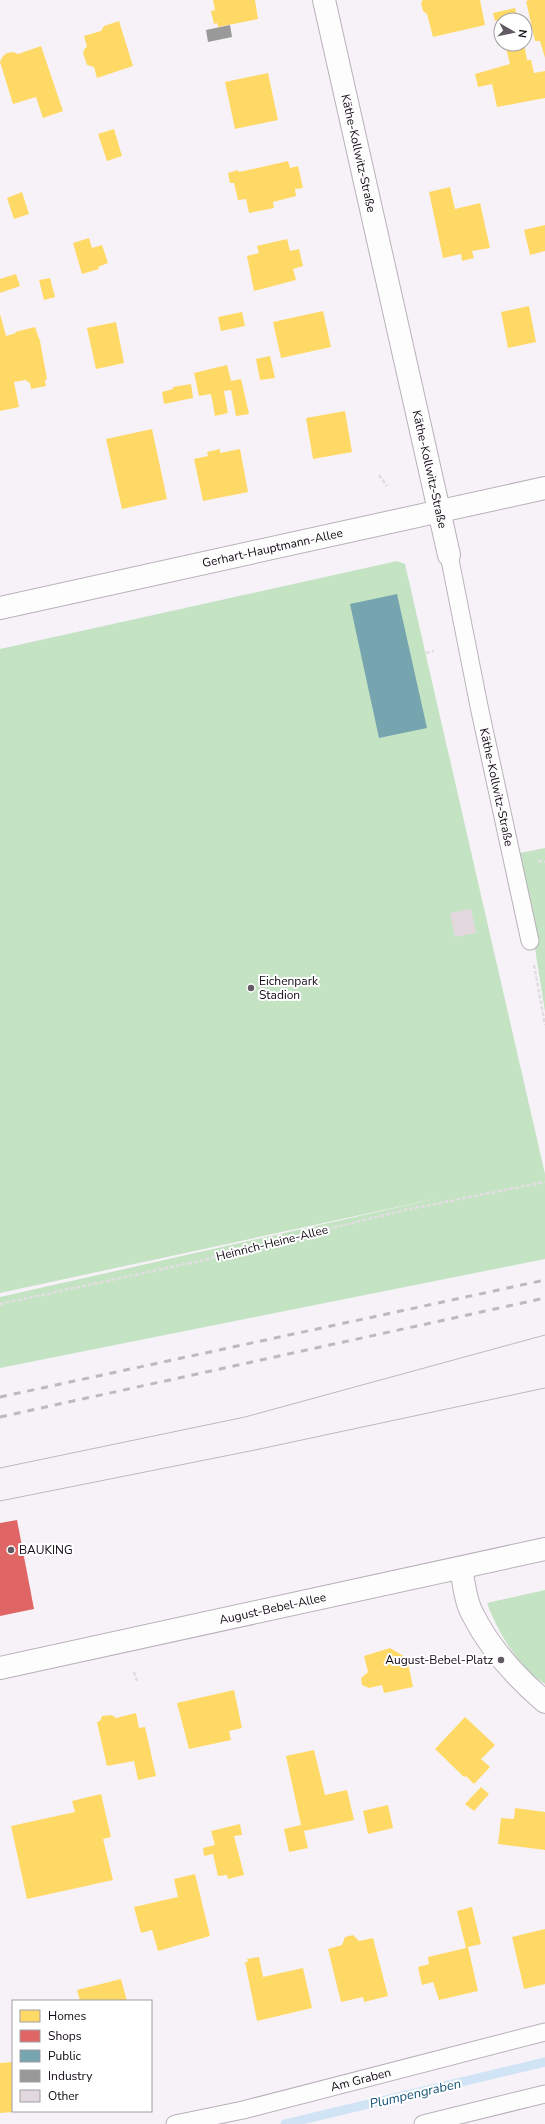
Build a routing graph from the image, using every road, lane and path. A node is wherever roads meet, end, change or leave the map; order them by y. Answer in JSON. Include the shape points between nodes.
{"nodes":[{"id":1,"x":324,"y":0,"type":"edge"},
{"id":2,"x":379,"y":475,"type":"dead end"},
{"id":3,"x":387,"y":486,"type":"dead end"},
{"id":4,"x":545,"y":488,"type":"edge"},
{"id":5,"x":439,"y":512,"type":"junction"},
{"id":6,"x":449,"y":555,"type":"joint"},
{"id":7,"x":0,"y":608,"type":"edge"},
{"id":8,"x":434,"y":651,"type":"dead end"},
{"id":9,"x":426,"y":653,"type":"dead end"},
{"id":10,"x":530,"y":941,"type":"joint"},
{"id":11,"x":545,"y":1025,"type":"edge"},
{"id":12,"x":545,"y":1182,"type":"edge"},
{"id":13,"x":0,"y":1304,"type":"edge"},
{"id":14,"x":545,"y":1549,"type":"edge"},
{"id":15,"x":461,"y":1568,"type":"junction"},
{"id":16,"x":0,"y":1668,"type":"edge"},
{"id":17,"x":134,"y":1672,"type":"dead end"},
{"id":18,"x":137,"y":1681,"type":"dead end"},
{"id":19,"x":545,"y":1702,"type":"edge"},
{"id":20,"x":545,"y":2032,"type":"edge"},
{"id":21,"x":545,"y":2094,"type":"edge"},
{"id":22,"x":175,"y":2124,"type":"edge"},
{"id":23,"x":424,"y":2124,"type":"edge"}],
"edges":[{"from":1,"to":5,"type":"street","name":"Käthe-Kollwitz-Straße"},
{"from":2,"to":3,"type":"path"},
{"from":4,"to":5,"type":"street","name":"Gerhart-Hauptmann-Allee"},
{"from":5,"to":6,"type":"street","name":"Käthe-Kollwitz-Straße"},
{"from":5,"to":7,"type":"street","name":"Gerhart-Hauptmann-Allee"},
{"from":6,"to":10,"type":"lane","name":"Käthe-Kollwitz-Straße"},
{"from":8,"to":9,"type":"path"},
{"from":10,"to":11,"type":"path"},
{"from":12,"to":13,"type":"path","name":"Heinrich-Heine-Allee","via":[[405,1210],[204,1260]]},
{"from":14,"to":15,"type":"street","name":"August-Bebel-Allee"},
{"from":15,"to":16,"type":"street","name":"August-Bebel-Allee"},
{"from":15,"to":19,"type":"street","via":[[472,1615],[497,1653],[521,1681]]},
{"from":17,"to":18,"type":"path"},
{"from":20,"to":22,"type":"lane","name":"Am Graben","via":[[243,2110]]},
{"from":21,"to":23,"type":"lane"}]}
